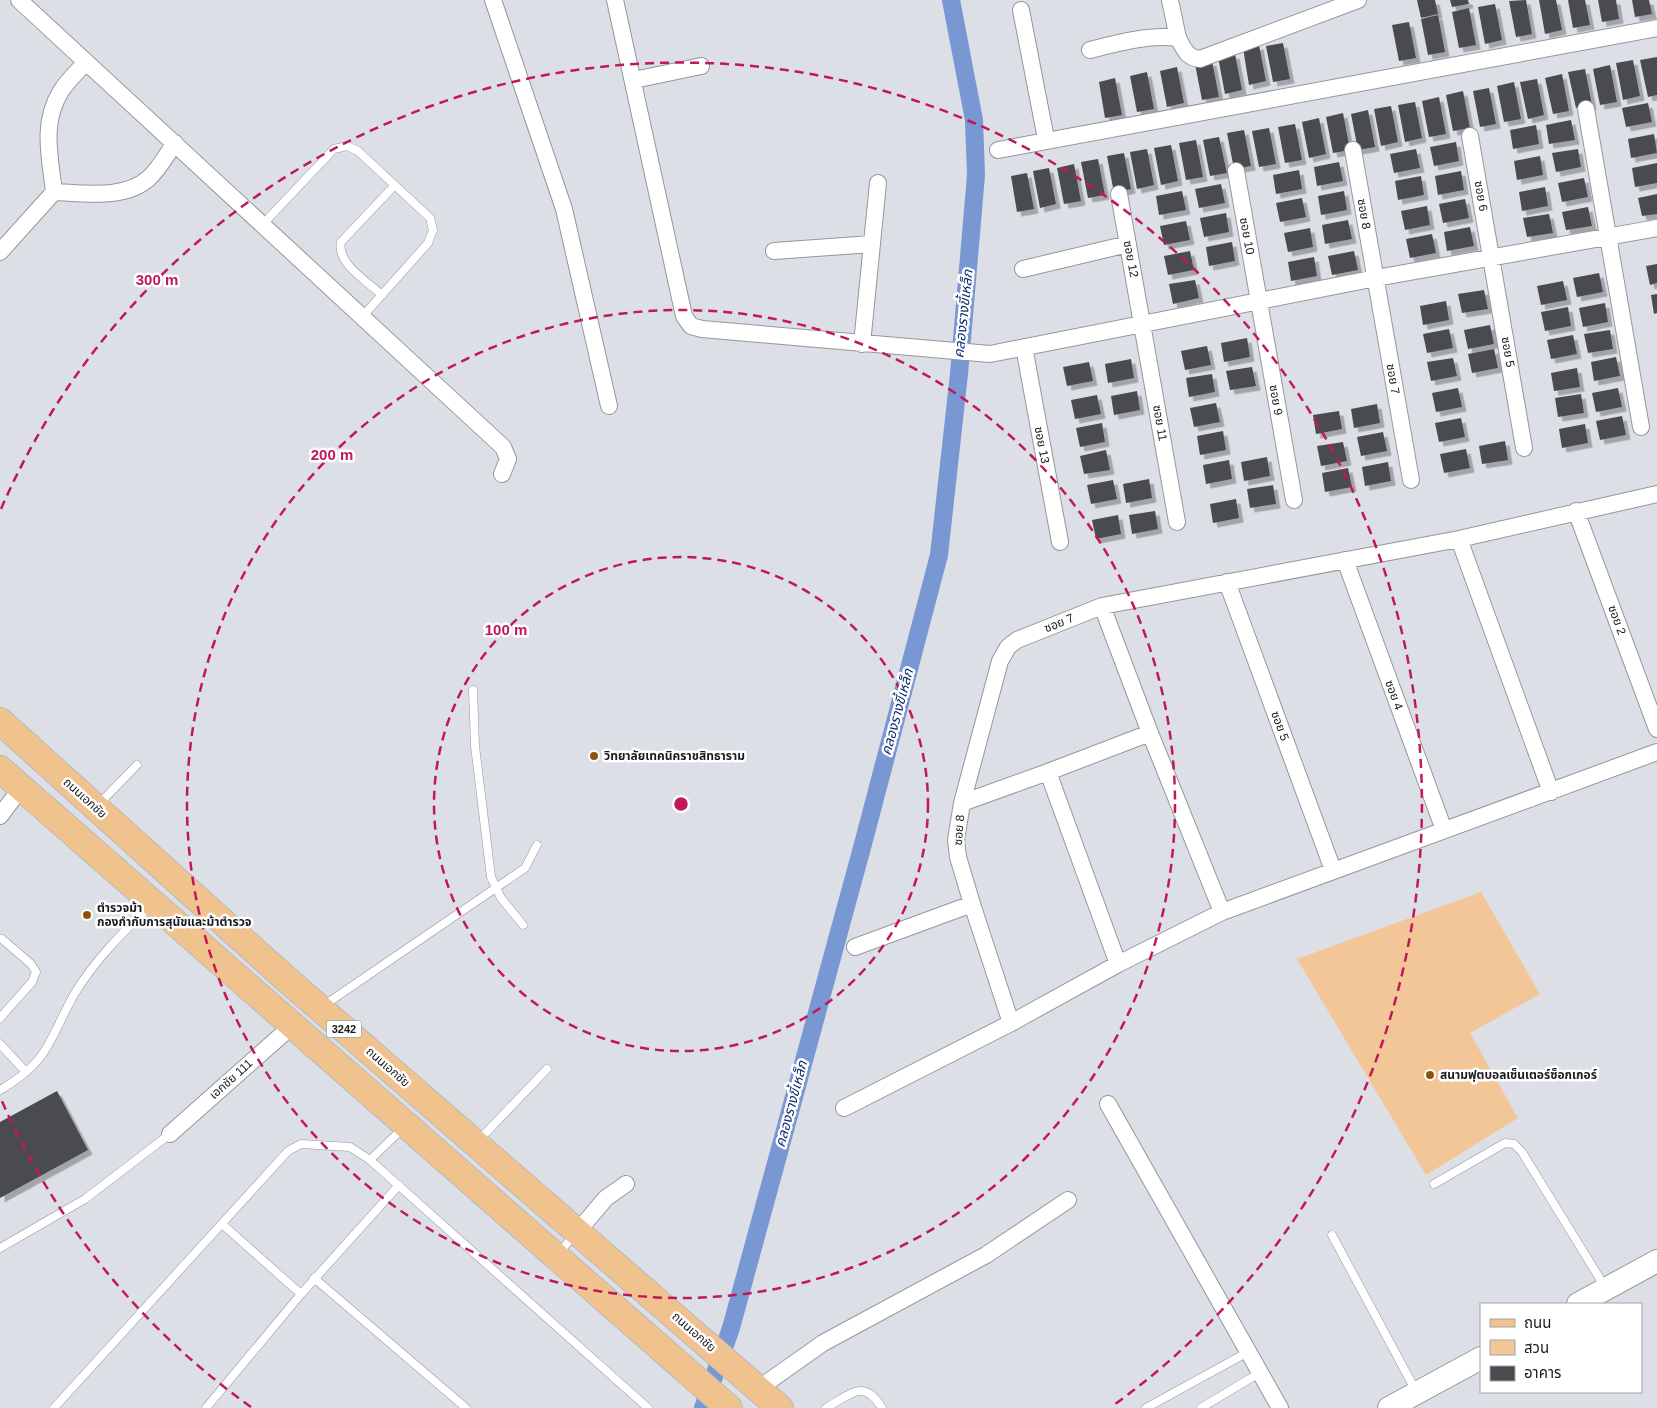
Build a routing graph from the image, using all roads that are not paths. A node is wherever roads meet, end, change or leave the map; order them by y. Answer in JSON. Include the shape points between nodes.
{"nodes":[{"id":1,"x":19,"y":0,"type":"edge"},
{"id":2,"x":493,"y":0,"type":"edge"},
{"id":3,"x":615,"y":0,"type":"edge"},
{"id":4,"x":1170,"y":0,"type":"edge"},
{"id":5,"x":1358,"y":0,"type":"edge"},
{"id":6,"x":1021,"y":10,"type":"dead end"},
{"id":7,"x":1657,"y":28,"type":"edge"},
{"id":8,"x":1178,"y":38,"type":"junction"},
{"id":9,"x":1090,"y":50,"type":"dead end"},
{"id":10,"x":86,"y":62,"type":"junction"},
{"id":11,"x":701,"y":66,"type":"dead end"},
{"id":12,"x":634,"y":80,"type":"junction"},
{"id":13,"x":1586,"y":109,"type":"dead end"},
{"id":14,"x":1470,"y":136,"type":"dead end"},
{"id":15,"x":1046,"y":139,"type":"junction"},
{"id":16,"x":175,"y":143,"type":"junction"},
{"id":17,"x":998,"y":150,"type":"dead end"},
{"id":18,"x":1353,"y":150,"type":"dead end"},
{"id":19,"x":1236,"y":172,"type":"dead end"},
{"id":20,"x":878,"y":183,"type":"dead end"},
{"id":21,"x":395,"y":185,"type":"junction"},
{"id":22,"x":54,"y":192,"type":"junction"},
{"id":23,"x":1119,"y":194,"type":"dead end"},
{"id":24,"x":262,"y":224,"type":"junction"},
{"id":25,"x":1657,"y":228,"type":"edge"},
{"id":26,"x":1609,"y":238,"type":"junction"},
{"id":27,"x":872,"y":244,"type":"junction"},
{"id":28,"x":1128,"y":244,"type":"junction"},
{"id":29,"x":774,"y":251,"type":"dead end"},
{"id":30,"x":0,"y":252,"type":"edge"},
{"id":31,"x":1492,"y":257,"type":"junction"},
{"id":32,"x":1023,"y":270,"type":"dead end"},
{"id":33,"x":1376,"y":278,"type":"junction"},
{"id":34,"x":382,"y":295,"type":"junction"},
{"id":35,"x":1258,"y":301,"type":"junction"},
{"id":36,"x":363,"y":316,"type":"junction"},
{"id":37,"x":1143,"y":324,"type":"junction"},
{"id":38,"x":862,"y":344,"type":"junction"},
{"id":39,"x":1024,"y":347,"type":"junction"},
{"id":40,"x":609,"y":406,"type":"dead end"},
{"id":41,"x":1641,"y":427,"type":"dead end"},
{"id":42,"x":1524,"y":448,"type":"dead end"},
{"id":43,"x":502,"y":474,"type":"dead end"},
{"id":44,"x":1411,"y":480,"type":"dead end"},
{"id":45,"x":1657,"y":494,"type":"edge"},
{"id":46,"x":1294,"y":500,"type":"dead end"},
{"id":47,"x":1576,"y":511,"type":"junction"},
{"id":48,"x":1176,"y":522,"type":"dead end"},
{"id":49,"x":1459,"y":539,"type":"junction"},
{"id":50,"x":1060,"y":542,"type":"dead end"},
{"id":51,"x":1345,"y":560,"type":"junction"},
{"id":52,"x":1227,"y":582,"type":"junction"},
{"id":53,"x":1102,"y":606,"type":"junction"},
{"id":54,"x":1016,"y":640,"type":"joint"},
{"id":55,"x":473,"y":690,"type":"dead end"},
{"id":56,"x":0,"y":722,"type":"edge"},
{"id":57,"x":1657,"y":729,"type":"edge"},
{"id":58,"x":1150,"y":732,"type":"junction"},
{"id":59,"x":1657,"y":752,"type":"edge"},
{"id":60,"x":137,"y":765,"type":"dead end"},
{"id":61,"x":0,"y":769,"type":"edge"},
{"id":62,"x":1048,"y":772,"type":"junction"},
{"id":63,"x":22,"y":788,"type":"junction"},
{"id":64,"x":1551,"y":792,"type":"junction"},
{"id":65,"x":962,"y":803,"type":"junction"},
{"id":66,"x":96,"y":808,"type":"junction"},
{"id":67,"x":0,"y":816,"type":"edge"},
{"id":68,"x":1444,"y":830,"type":"junction"},
{"id":69,"x":537,"y":845,"type":"dead end"},
{"id":70,"x":1333,"y":870,"type":"junction"},
{"id":71,"x":496,"y":887,"type":"junction"},
{"id":72,"x":153,"y":903,"type":"junction"},
{"id":73,"x":972,"y":904,"type":"junction"},
{"id":74,"x":1222,"y":912,"type":"junction"},
{"id":75,"x":523,"y":924,"type":"dead end"},
{"id":76,"x":2,"y":939,"type":"dead end"},
{"id":77,"x":855,"y":947,"type":"dead end"},
{"id":78,"x":1118,"y":964,"type":"junction"},
{"id":79,"x":320,"y":1008,"type":"junction"},
{"id":80,"x":0,"y":1018,"type":"edge"},
{"id":81,"x":1011,"y":1023,"type":"junction"},
{"id":82,"x":293,"y":1024,"type":"junction"},
{"id":83,"x":0,"y":1044,"type":"edge"},
{"id":84,"x":547,"y":1069,"type":"dead end"},
{"id":85,"x":26,"y":1072,"type":"junction"},
{"id":86,"x":0,"y":1090,"type":"edge"},
{"id":87,"x":1108,"y":1104,"type":"dead end"},
{"id":88,"x":844,"y":1108,"type":"dead end"},
{"id":89,"x":406,"y":1125,"type":"junction"},
{"id":90,"x":170,"y":1134,"type":"joint"},
{"id":91,"x":476,"y":1143,"type":"junction"},
{"id":92,"x":370,"y":1160,"type":"junction"},
{"id":93,"x":626,"y":1184,"type":"dead end"},
{"id":94,"x":1434,"y":1184,"type":"dead end"},
{"id":95,"x":399,"y":1186,"type":"junction"},
{"id":96,"x":1068,"y":1200,"type":"dead end"},
{"id":97,"x":222,"y":1224,"type":"junction"},
{"id":98,"x":578,"y":1231,"type":"junction"},
{"id":99,"x":1332,"y":1235,"type":"dead end"},
{"id":100,"x":0,"y":1248,"type":"edge"},
{"id":101,"x":556,"y":1256,"type":"junction"},
{"id":102,"x":1657,"y":1261,"type":"edge"},
{"id":103,"x":314,"y":1278,"type":"junction"},
{"id":104,"x":1607,"y":1289,"type":"junction"},
{"id":105,"x":300,"y":1294,"type":"junction"},
{"id":106,"x":1580,"y":1303,"type":"edge"},
{"id":107,"x":1248,"y":1352,"type":"junction"},
{"id":108,"x":1480,"y":1359,"type":"edge"},
{"id":109,"x":1261,"y":1372,"type":"junction"},
{"id":110,"x":752,"y":1383,"type":"junction"},
{"id":111,"x":1417,"y":1393,"type":"junction"},
{"id":112,"x":727,"y":1406,"type":"edge"},
{"id":113,"x":1278,"y":1407,"type":"edge"},
{"id":114,"x":54,"y":1408,"type":"edge"},
{"id":115,"x":206,"y":1408,"type":"edge"},
{"id":116,"x":466,"y":1408,"type":"edge"},
{"id":117,"x":648,"y":1408,"type":"edge"},
{"id":118,"x":780,"y":1408,"type":"edge"},
{"id":119,"x":826,"y":1408,"type":"edge"},
{"id":120,"x":882,"y":1408,"type":"edge"},
{"id":121,"x":1146,"y":1408,"type":"edge"},
{"id":122,"x":1201,"y":1408,"type":"edge"},
{"id":123,"x":1389,"y":1408,"type":"edge"}],
"edges":[{"from":1,"to":10,"type":"street"},
{"from":2,"to":40,"type":"street","via":[[564,210]]},
{"from":3,"to":12,"type":"street"},
{"from":4,"to":8,"type":"street"},
{"from":5,"to":8,"type":"street","via":[[1200,59],[1185,52]]},
{"from":6,"to":15,"type":"street"},
{"from":7,"to":15,"type":"street"},
{"from":8,"to":9,"type":"street","via":[[1158,38]]},
{"from":10,"to":16,"type":"street"},
{"from":10,"to":22,"type":"street","via":[[61,90],[50,112],[47,138]]},
{"from":11,"to":12,"type":"street"},
{"from":12,"to":38,"type":"street","via":[[684,316],[691,326]]},
{"from":13,"to":26,"type":"street"},
{"from":14,"to":31,"type":"street","name":"ซอย 6"},
{"from":15,"to":17,"type":"street"},
{"from":16,"to":22,"type":"street","via":[[149,178],[130,189],[107,194]]},
{"from":16,"to":24,"type":"street"},
{"from":18,"to":33,"type":"street","name":"ซอย 8"},
{"from":19,"to":35,"type":"street","name":"ซอย 10"},
{"from":20,"to":27,"type":"street"},
{"from":21,"to":24,"type":"lane","via":[[358,151],[347,146],[334,150]]},
{"from":21,"to":34,"type":"lane","via":[[430,218],[433,230],[428,243]]},
{"from":21,"to":34,"type":"lane","via":[[341,242],[339,250],[343,259]]},
{"from":22,"to":30,"type":"street"},
{"from":23,"to":28,"type":"street","name":"ซอย 12"},
{"from":24,"to":36,"type":"street"},
{"from":25,"to":26,"type":"street"},
{"from":26,"to":31,"type":"street"},
{"from":26,"to":41,"type":"street"},
{"from":27,"to":29,"type":"street"},
{"from":27,"to":38,"type":"street"},
{"from":28,"to":32,"type":"street"},
{"from":28,"to":37,"type":"street","name":"ซอย 12"},
{"from":31,"to":33,"type":"street"},
{"from":31,"to":42,"type":"street","name":"ซอย 5"},
{"from":33,"to":35,"type":"street"},
{"from":33,"to":44,"type":"street","name":"ซอย 7"},
{"from":34,"to":36,"type":"lane"},
{"from":35,"to":37,"type":"street"},
{"from":35,"to":46,"type":"street","name":"ซอย 9"},
{"from":36,"to":43,"type":"street","via":[[503,447],[508,459]]},
{"from":37,"to":39,"type":"street"},
{"from":37,"to":48,"type":"street","name":"ซอย 11"},
{"from":38,"to":39,"type":"street","via":[[990,354]]},
{"from":39,"to":50,"type":"street","name":"ซอย 13"},
{"from":45,"to":47,"type":"street","name":"ซอย 7"},
{"from":47,"to":49,"type":"street","name":"ซอย 7"},
{"from":47,"to":57,"type":"street","name":"ซอย 2"},
{"from":49,"to":51,"type":"street","name":"ซอย 7"},
{"from":49,"to":64,"type":"street"},
{"from":51,"to":52,"type":"street","name":"ซอย 7"},
{"from":51,"to":68,"type":"street","name":"ซอย 4"},
{"from":52,"to":53,"type":"street","name":"ซอย 7"},
{"from":52,"to":70,"type":"street","name":"ซอย 5"},
{"from":53,"to":54,"type":"street","name":"ซอย 7"},
{"from":53,"to":58,"type":"street"},
{"from":54,"to":65,"type":"street","name":"ซอย 8","via":[[1000,661]]},
{"from":55,"to":71,"type":"lane","via":[[475,746],[491,877]]},
{"from":56,"to":66,"type":"main road","name":"ถนนเอกชัย","number":"3242"},
{"from":58,"to":62,"type":"street"},
{"from":58,"to":74,"type":"street"},
{"from":59,"to":64,"type":"street"},
{"from":60,"to":66,"type":"lane"},
{"from":61,"to":63,"type":"main road","number":"3242"},
{"from":62,"to":65,"type":"street"},
{"from":62,"to":78,"type":"street"},
{"from":63,"to":67,"type":"street"},
{"from":63,"to":72,"type":"main road","number":"3242"},
{"from":64,"to":68,"type":"street"},
{"from":65,"to":73,"type":"street","name":"ซอย 8","via":[[956,840]]},
{"from":66,"to":79,"type":"main road","name":"ถนนเอกชัย","number":"3242"},
{"from":68,"to":70,"type":"street"},
{"from":69,"to":71,"type":"lane","via":[[525,868]]},
{"from":70,"to":74,"type":"street"},
{"from":71,"to":75,"type":"lane"},
{"from":71,"to":79,"type":"lane"},
{"from":72,"to":82,"type":"main road","number":"3242"},
{"from":72,"to":85,"type":"lane","via":[[93,967],[75,993],[52,1043]]},
{"from":73,"to":77,"type":"street"},
{"from":73,"to":81,"type":"street","name":"ซอย 8"},
{"from":74,"to":78,"type":"street"},
{"from":76,"to":80,"type":"lane","via":[[32,964],[36,972],[32,982]]},
{"from":78,"to":81,"type":"street"},
{"from":79,"to":91,"type":"main road","name":"ถนนเอกชัย","number":"3242"},
{"from":81,"to":88,"type":"street"},
{"from":82,"to":89,"type":"main road","number":"3242"},
{"from":82,"to":90,"type":"street","name":"เอกชัย 111"},
{"from":83,"to":85,"type":"lane"},
{"from":84,"to":91,"type":"lane"},
{"from":85,"to":86,"type":"lane"},
{"from":87,"to":107,"type":"street"},
{"from":89,"to":92,"type":"lane"},
{"from":89,"to":101,"type":"main road","number":"3242"},
{"from":90,"to":100,"type":"lane","via":[[85,1199]]},
{"from":91,"to":98,"type":"main road","name":"ถนนเอกชัย","number":"3242"},
{"from":92,"to":95,"type":"lane"},
{"from":92,"to":97,"type":"lane","via":[[350,1147],[301,1144],[288,1151]]},
{"from":93,"to":98,"type":"street","via":[[606,1198]]},
{"from":94,"to":104,"type":"lane","via":[[1505,1143],[1514,1144]]},
{"from":95,"to":103,"type":"lane"},
{"from":95,"to":117,"type":"lane"},
{"from":96,"to":110,"type":"street","via":[[986,1255]]},
{"from":97,"to":105,"type":"lane"},
{"from":97,"to":114,"type":"lane"},
{"from":98,"to":101,"type":"lane"},
{"from":98,"to":110,"type":"main road","name":"ถนนเอกชัย","number":"3242"},
{"from":99,"to":111,"type":"lane"},
{"from":101,"to":112,"type":"main road","number":"3242"},
{"from":102,"to":104,"type":"main road"},
{"from":103,"to":105,"type":"lane"},
{"from":103,"to":116,"type":"lane"},
{"from":104,"to":106,"type":"main road"},
{"from":105,"to":115,"type":"lane"},
{"from":107,"to":109,"type":"street"},
{"from":107,"to":121,"type":"lane"},
{"from":108,"to":111,"type":"main road"},
{"from":109,"to":113,"type":"street"},
{"from":109,"to":122,"type":"lane"},
{"from":110,"to":118,"type":"main road","name":"ถนนเอกชัย","number":"3242"},
{"from":111,"to":123,"type":"main road"},
{"from":119,"to":120,"type":"lane","via":[[854,1392],[866,1390],[874,1395]]}]}
